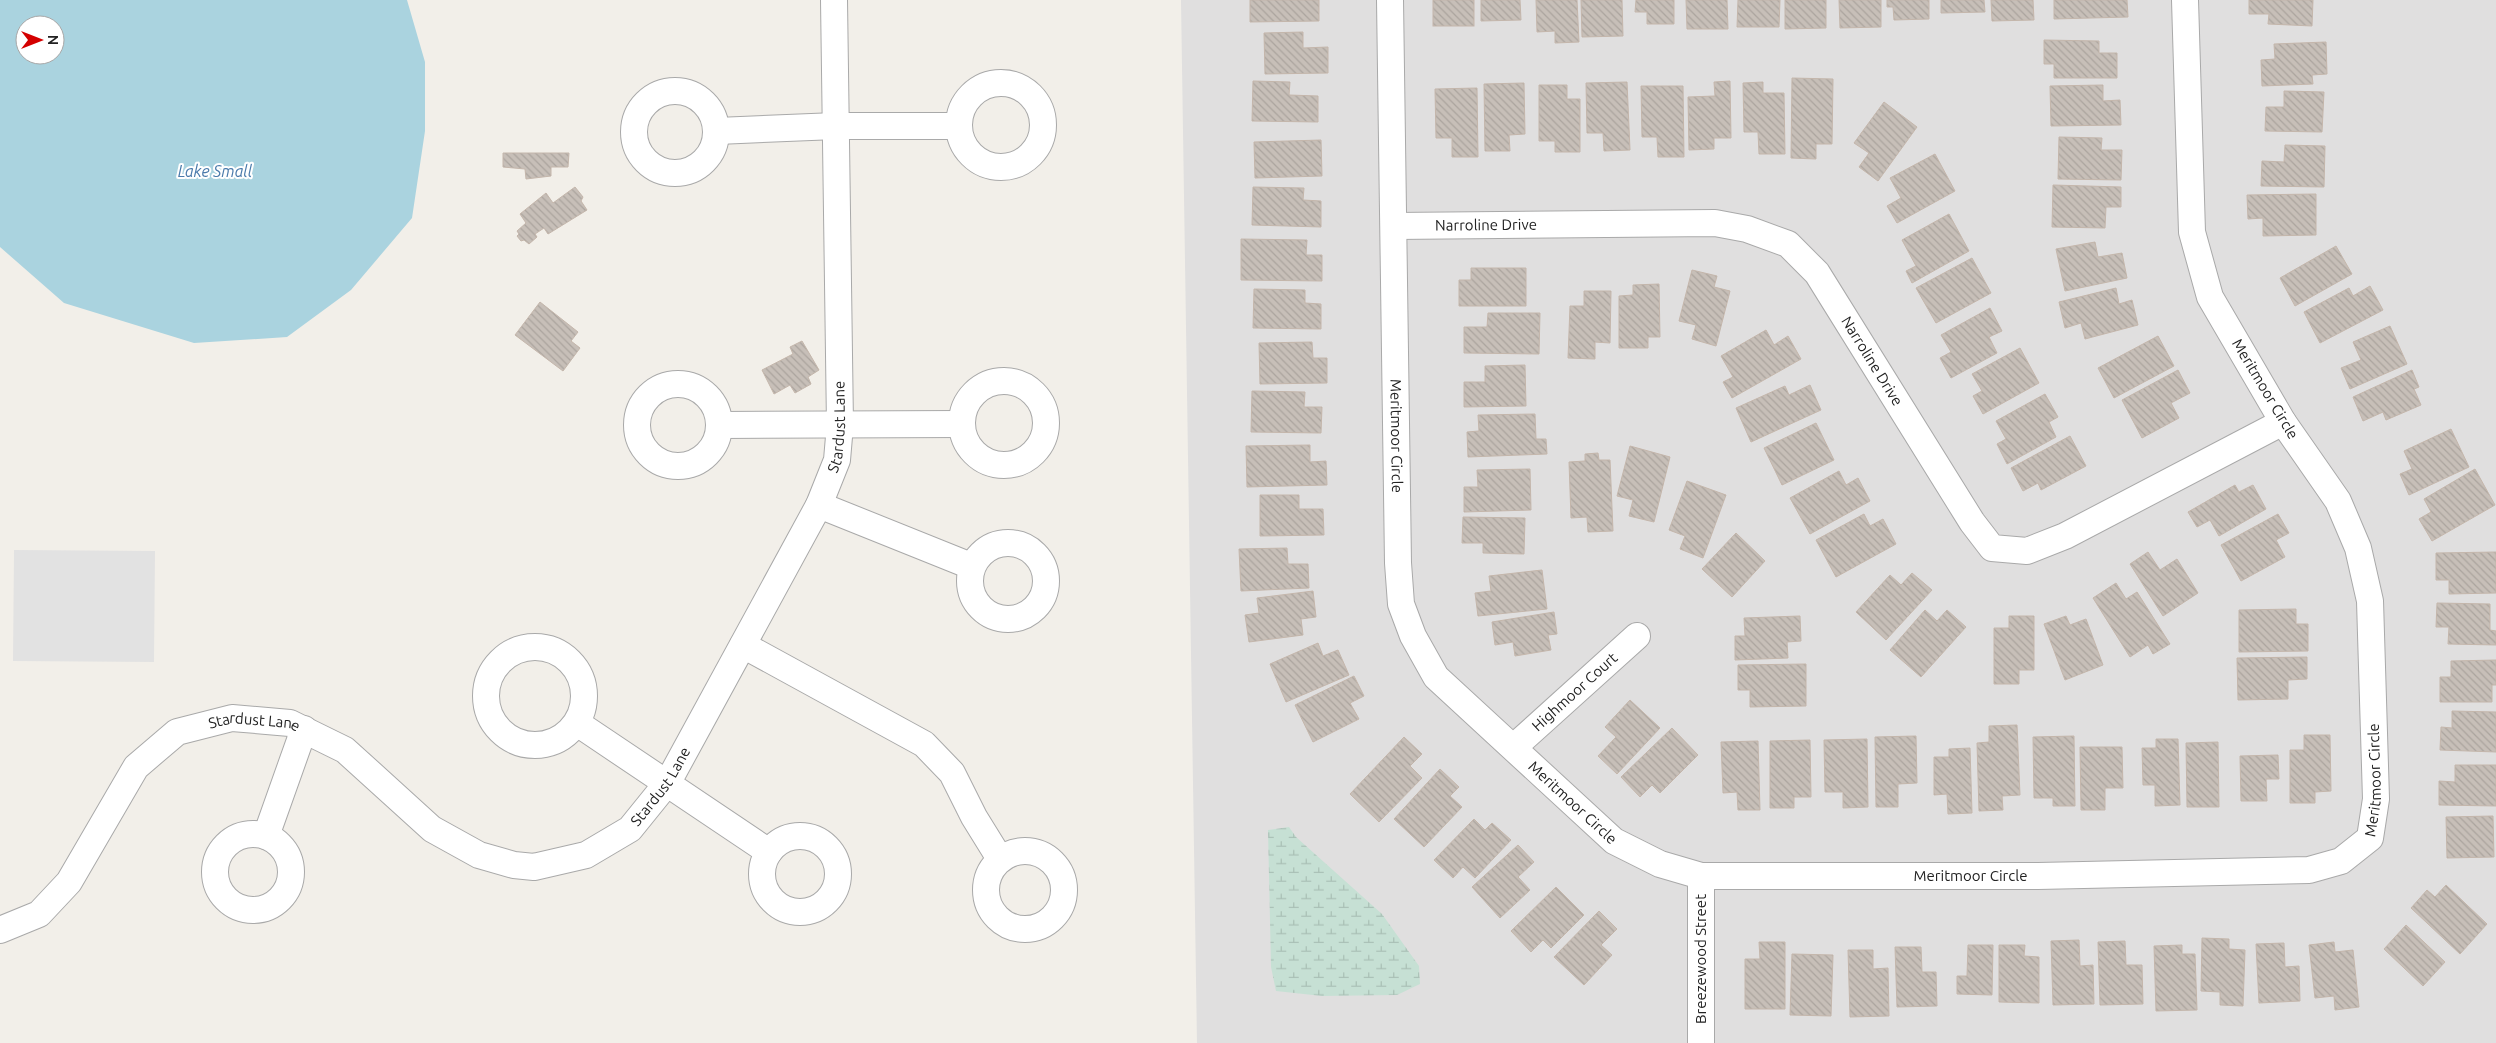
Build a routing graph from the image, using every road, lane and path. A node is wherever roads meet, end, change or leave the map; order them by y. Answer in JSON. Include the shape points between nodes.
{"nodes":[{"id":1,"x":834,"y":0,"type":"edge"},
{"id":2,"x":1390,"y":0,"type":"edge"},
{"id":3,"x":2185,"y":0,"type":"edge"},
{"id":4,"x":836,"y":126,"type":"junction"},
{"id":5,"x":958,"y":126,"type":"dead end"},
{"id":6,"x":717,"y":131,"type":"dead end"},
{"id":7,"x":1394,"y":226,"type":"junction"},
{"id":8,"x":2283,"y":422,"type":"junction"},
{"id":9,"x":962,"y":424,"type":"dead end"},
{"id":10,"x":720,"y":425,"type":"dead end"},
{"id":11,"x":840,"y":425,"type":"junction"},
{"id":12,"x":819,"y":505,"type":"junction"},
{"id":13,"x":971,"y":566,"type":"dead end"},
{"id":14,"x":1637,"y":636,"type":"dead end"},
{"id":15,"x":743,"y":645,"type":"junction"},
{"id":16,"x":577,"y":723,"type":"dead end"},
{"id":17,"x":304,"y":729,"type":"junction"},
{"id":18,"x":1514,"y":747,"type":"junction"},
{"id":19,"x":668,"y":782,"type":"junction"},
{"id":20,"x":266,"y":836,"type":"dead end"},
{"id":21,"x":769,"y":852,"type":"dead end"},
{"id":22,"x":1000,"y":859,"type":"dead end"},
{"id":23,"x":1701,"y":876,"type":"junction"},
{"id":24,"x":0,"y":930,"type":"edge"},
{"id":25,"x":1701,"y":1043,"type":"edge"}],
"edges":[{"from":1,"to":4,"type":"street","name":"Stardust Lane"},
{"from":2,"to":7,"type":"street","name":"Meritmoor Circle"},
{"from":3,"to":8,"type":"street","name":"Meritmoor Circle","via":[[2192,232],[2210,296]]},
{"from":4,"to":5,"type":"street"},
{"from":4,"to":6,"type":"street"},
{"from":4,"to":11,"type":"street","name":"Stardust Lane"},
{"from":7,"to":8,"type":"street","name":"Narroline Drive","via":[[1715,223],[1747,229],[1788,244],[1817,273],[1972,522],[1992,548],[2027,551],[2064,536]]},
{"from":7,"to":18,"type":"street","name":"Meritmoor Circle","via":[[1401,604],[1413,636],[1436,677]]},
{"from":8,"to":23,"type":"street","name":"Meritmoor Circle","via":[[2338,501],[2358,548],[2370,601],[2376,800],[2370,838],[2341,861],[2309,870],[2038,876]]},
{"from":9,"to":11,"type":"street"},
{"from":10,"to":11,"type":"street"},
{"from":11,"to":12,"type":"street","name":"Stardust Lane","via":[[837,460]]},
{"from":12,"to":13,"type":"street"},
{"from":12,"to":15,"type":"street","name":"Stardust Lane"},
{"from":14,"to":18,"type":"street","name":"Highmoor Court"},
{"from":15,"to":19,"type":"street","name":"Stardust Lane"},
{"from":15,"to":22,"type":"street","via":[[924,744],[952,772]]},
{"from":16,"to":19,"type":"street"},
{"from":17,"to":19,"type":"street","name":"Stardust Lane","via":[[345,750],[432,829],[479,855],[534,867],[586,855],[630,829]]},
{"from":17,"to":20,"type":"street"},
{"from":17,"to":24,"type":"street","name":"Stardust Lane","via":[[290,724],[232,718],[176,732],[136,767],[69,882],[40,914]]},
{"from":18,"to":23,"type":"street","name":"Meritmoor Circle","via":[[1614,841],[1660,864]]},
{"from":19,"to":21,"type":"street"},
{"from":23,"to":25,"type":"street","name":"Breezewood Street"}]}
